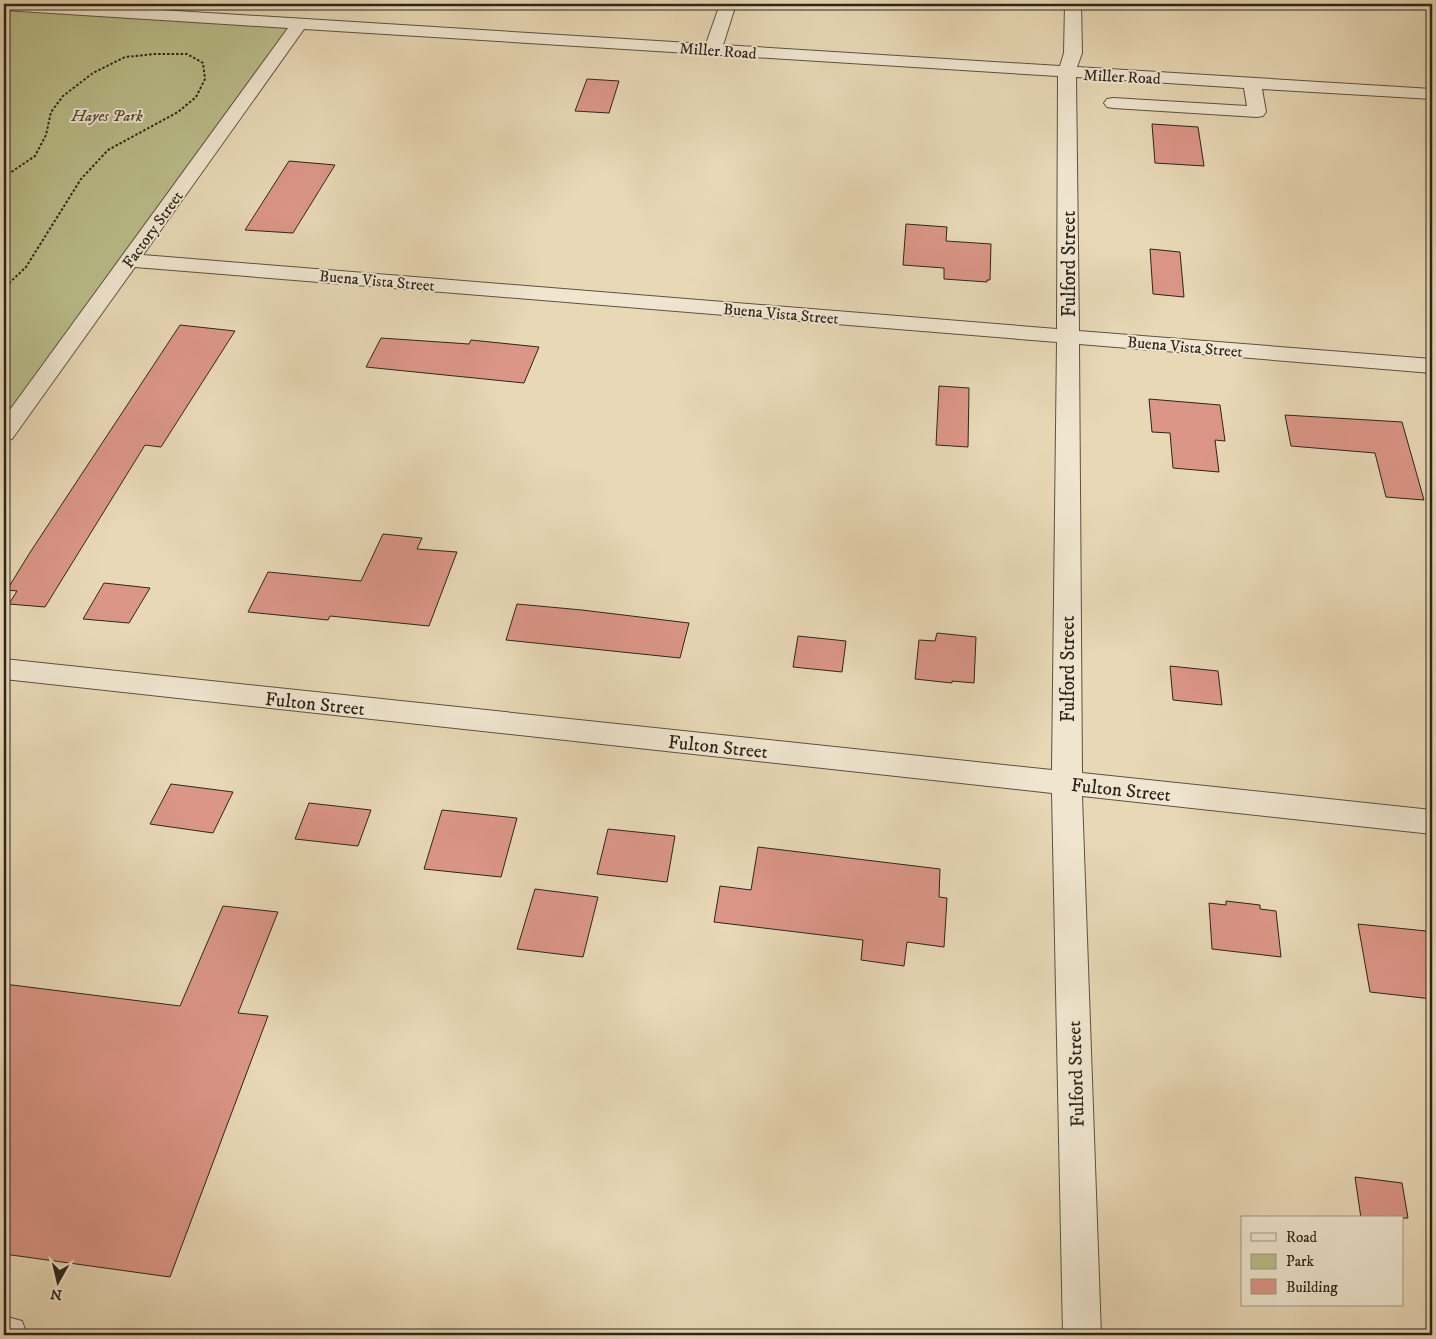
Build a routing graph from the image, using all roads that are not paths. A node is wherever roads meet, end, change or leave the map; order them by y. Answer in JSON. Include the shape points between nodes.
{"nodes":[{"id":1,"x":227,"y":4,"type":"edge"},
{"id":2,"x":728,"y":4,"type":"edge"},
{"id":3,"x":1073,"y":4,"type":"edge"},
{"id":4,"x":4,"y":5,"type":"edge"},
{"id":5,"x":215,"y":18,"type":"junction"},
{"id":6,"x":299,"y":24,"type":"junction"},
{"id":7,"x":713,"y":50,"type":"junction"},
{"id":8,"x":1067,"y":72,"type":"junction"},
{"id":9,"x":1142,"y":77,"type":"junction"},
{"id":10,"x":1252,"y":83,"type":"junction"},
{"id":11,"x":1432,"y":94,"type":"edge"},
{"id":12,"x":1114,"y":103,"type":"dead end"},
{"id":13,"x":1146,"y":105,"type":"junction"},
{"id":14,"x":130,"y":260,"type":"junction"},
{"id":15,"x":1068,"y":337,"type":"junction"},
{"id":16,"x":1432,"y":366,"type":"edge"},
{"id":17,"x":4,"y":434,"type":"edge"},
{"id":18,"x":4,"y":669,"type":"edge"},
{"id":19,"x":1067,"y":784,"type":"junction"},
{"id":20,"x":1432,"y":822,"type":"edge"},
{"id":21,"x":4,"y":1335,"type":"edge"},
{"id":22,"x":8,"y":1335,"type":"edge"},
{"id":23,"x":1082,"y":1335,"type":"edge"}],
"edges":[{"from":1,"to":5,"type":"street"},
{"from":2,"to":7,"type":"street"},
{"from":3,"to":8,"type":"street","name":"Fulford Street","via":[[1073,53]]},
{"from":4,"to":5,"type":"street","name":"Miller Road"},
{"from":5,"to":6,"type":"street","name":"Miller Road"},
{"from":6,"to":7,"type":"street","name":"Miller Road"},
{"from":6,"to":14,"type":"street","name":"Factory Street"},
{"from":7,"to":8,"type":"street","name":"Miller Road"},
{"from":8,"to":9,"type":"street","name":"Miller Road"},
{"from":8,"to":15,"type":"street","name":"Fulford Street"},
{"from":9,"to":10,"type":"street","name":"Miller Road"},
{"from":9,"to":13,"type":"street"},
{"from":10,"to":11,"type":"street","name":"Miller Road"},
{"from":10,"to":13,"type":"street","via":[[1257,112]]},
{"from":12,"to":13,"type":"street"},
{"from":14,"to":15,"type":"street","name":"Buena Vista Street"},
{"from":14,"to":17,"type":"street","name":"Factory Street"},
{"from":15,"to":16,"type":"street","name":"Buena Vista Street"},
{"from":15,"to":19,"type":"street","name":"Fulford Street"},
{"from":18,"to":19,"type":"street","name":"Fulton Street"},
{"from":19,"to":20,"type":"street","name":"Fulton Street"},
{"from":19,"to":23,"type":"street","name":"Fulford Street"},
{"from":21,"to":22,"type":"street"}]}
